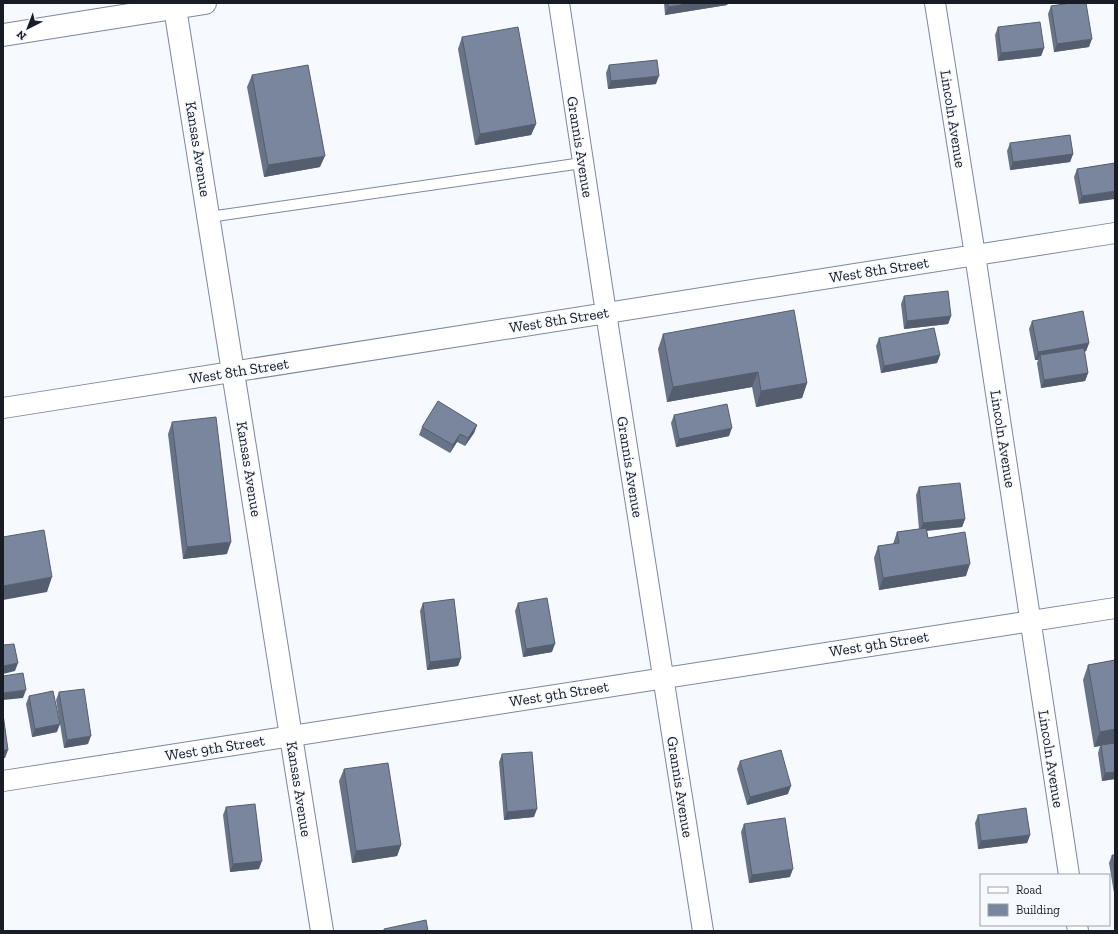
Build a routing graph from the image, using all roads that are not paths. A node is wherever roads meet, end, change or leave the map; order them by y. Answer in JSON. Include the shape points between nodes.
{"nodes":[{"id":1,"x":205,"y":3,"type":"edge"},
{"id":2,"x":558,"y":3,"type":"edge"},
{"id":3,"x":935,"y":3,"type":"edge"},
{"id":4,"x":175,"y":8,"type":"junction"},
{"id":5,"x":3,"y":35,"type":"edge"},
{"id":6,"x":582,"y":163,"type":"junction"},
{"id":7,"x":209,"y":217,"type":"junction"},
{"id":8,"x":1115,"y":233,"type":"edge"},
{"id":9,"x":975,"y":256,"type":"junction"},
{"id":10,"x":606,"y":313,"type":"junction"},
{"id":11,"x":233,"y":372,"type":"junction"},
{"id":12,"x":3,"y":408,"type":"edge"},
{"id":13,"x":1115,"y":608,"type":"edge"},
{"id":14,"x":1030,"y":621,"type":"junction"},
{"id":15,"x":663,"y":678,"type":"junction"},
{"id":16,"x":290,"y":736,"type":"junction"},
{"id":17,"x":3,"y":781,"type":"edge"},
{"id":18,"x":1069,"y":874,"type":"edge"},
{"id":19,"x":322,"y":931,"type":"edge"},
{"id":20,"x":703,"y":931,"type":"edge"}],
"edges":[{"from":1,"to":4,"type":"street"},
{"from":2,"to":6,"type":"street","name":"Grannis Avenue"},
{"from":3,"to":9,"type":"street","name":"Lincoln Avenue"},
{"from":4,"to":5,"type":"street"},
{"from":4,"to":7,"type":"street","name":"Kansas Avenue"},
{"from":6,"to":7,"type":"lane"},
{"from":6,"to":10,"type":"street","name":"Grannis Avenue"},
{"from":7,"to":11,"type":"street","name":"Kansas Avenue"},
{"from":8,"to":9,"type":"street","name":"West 8th Street"},
{"from":9,"to":10,"type":"street","name":"West 8th Street"},
{"from":9,"to":14,"type":"street","name":"Lincoln Avenue"},
{"from":10,"to":11,"type":"street","name":"West 8th Street"},
{"from":10,"to":15,"type":"street","name":"Grannis Avenue"},
{"from":11,"to":12,"type":"street","name":"West 8th Street"},
{"from":11,"to":16,"type":"street","name":"Kansas Avenue"},
{"from":13,"to":14,"type":"street","name":"West 9th Street"},
{"from":14,"to":15,"type":"street","name":"West 9th Street"},
{"from":14,"to":18,"type":"street","name":"Lincoln Avenue"},
{"from":15,"to":16,"type":"street","name":"West 9th Street"},
{"from":15,"to":20,"type":"street","name":"Grannis Avenue"},
{"from":16,"to":17,"type":"street","name":"West 9th Street"},
{"from":16,"to":19,"type":"street","name":"Kansas Avenue"}]}
